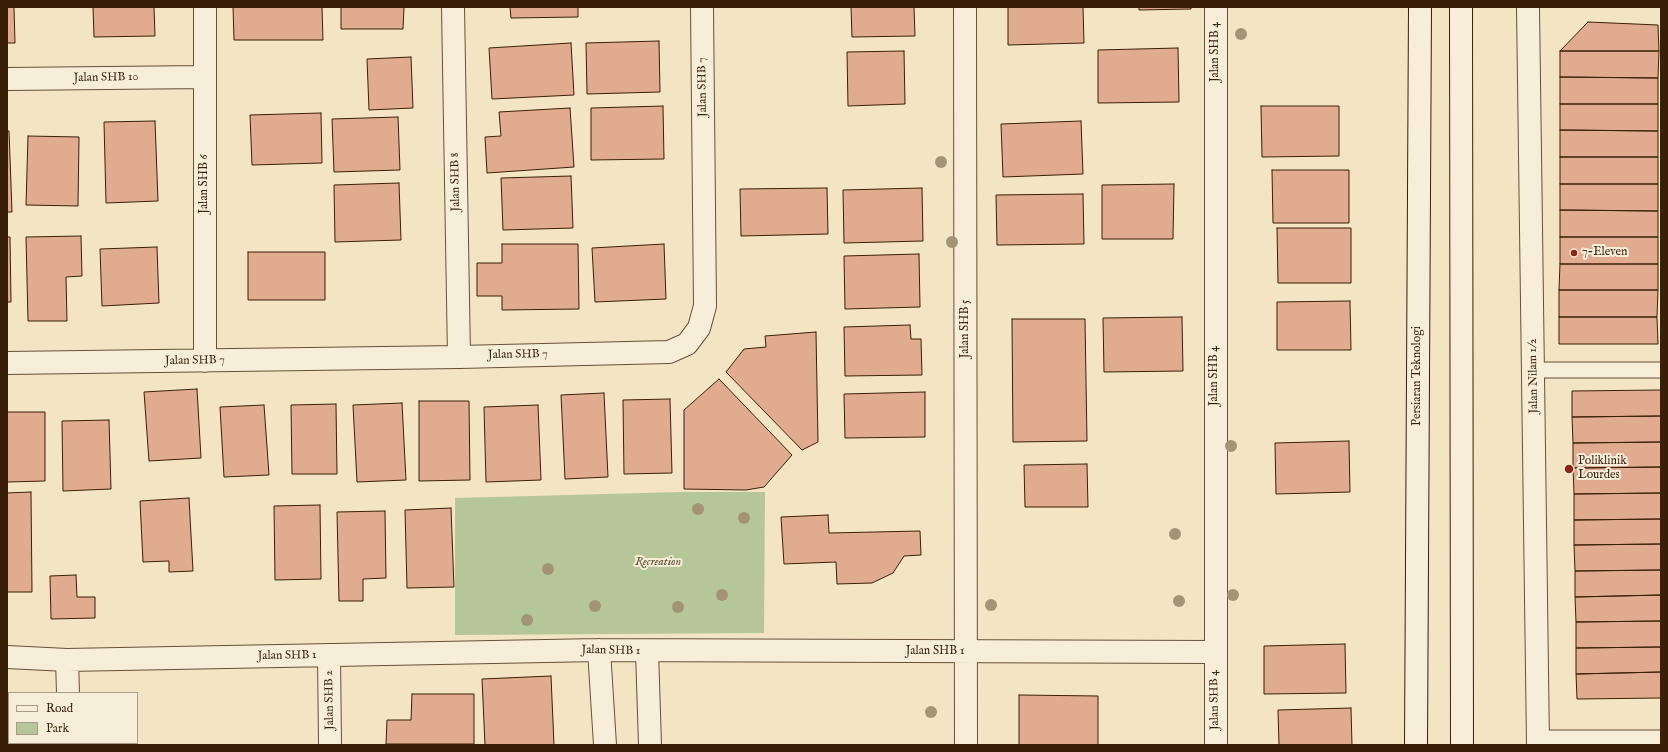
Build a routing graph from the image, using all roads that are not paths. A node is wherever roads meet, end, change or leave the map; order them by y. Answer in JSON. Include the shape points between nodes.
{"nodes":[{"id":1,"x":205,"y":7,"type":"edge"},
{"id":2,"x":453,"y":7,"type":"edge"},
{"id":3,"x":702,"y":7,"type":"edge"},
{"id":4,"x":965,"y":7,"type":"edge"},
{"id":5,"x":1216,"y":7,"type":"edge"},
{"id":6,"x":1420,"y":7,"type":"edge"},
{"id":7,"x":1461,"y":7,"type":"edge"},
{"id":8,"x":1528,"y":7,"type":"edge"},
{"id":9,"x":205,"y":77,"type":"junction"},
{"id":10,"x":7,"y":79,"type":"edge"},
{"id":11,"x":459,"y":357,"type":"junction"},
{"id":12,"x":205,"y":361,"type":"junction"},
{"id":13,"x":7,"y":363,"type":"edge"},
{"id":14,"x":1534,"y":370,"type":"junction"},
{"id":15,"x":1661,"y":370,"type":"edge"},
{"id":16,"x":599,"y":650,"type":"junction"},
{"id":17,"x":647,"y":651,"type":"junction"},
{"id":18,"x":967,"y":652,"type":"junction"},
{"id":19,"x":1215,"y":652,"type":"junction"},
{"id":20,"x":329,"y":655,"type":"junction"},
{"id":21,"x":7,"y":657,"type":"edge"},
{"id":22,"x":67,"y":660,"type":"junction"},
{"id":23,"x":68,"y":692,"type":"edge"},
{"id":24,"x":1661,"y":738,"type":"edge"},
{"id":25,"x":1538,"y":741,"type":"edge"},
{"id":26,"x":330,"y":745,"type":"edge"},
{"id":27,"x":605,"y":745,"type":"edge"},
{"id":28,"x":650,"y":745,"type":"edge"},
{"id":29,"x":966,"y":745,"type":"edge"},
{"id":30,"x":1216,"y":745,"type":"edge"},
{"id":31,"x":1416,"y":745,"type":"edge"},
{"id":32,"x":1462,"y":745,"type":"edge"}],
"edges":[{"from":1,"to":9,"type":"street","name":"Jalan SHB 6"},
{"from":2,"to":11,"type":"street","name":"Jalan SHB 8"},
{"from":3,"to":11,"type":"street","name":"Jalan SHB 7","via":[[704,306],[699,328],[686,344],[669,352]]},
{"from":4,"to":18,"type":"street","name":"Jalan SHB 5"},
{"from":5,"to":19,"type":"street","name":"Jalan SHB 4"},
{"from":6,"to":31,"type":"street","name":"Persiaran Teknologi"},
{"from":7,"to":32,"type":"street"},
{"from":8,"to":14,"type":"street","name":"Jalan Nilam 1/2"},
{"from":9,"to":10,"type":"street","name":"Jalan SHB 10"},
{"from":9,"to":12,"type":"street","name":"Jalan SHB 6"},
{"from":11,"to":12,"type":"street","name":"Jalan SHB 7"},
{"from":12,"to":13,"type":"street","name":"Jalan SHB 7"},
{"from":14,"to":15,"type":"lane"},
{"from":14,"to":25,"type":"street","name":"Jalan Nilam 1/2"},
{"from":16,"to":17,"type":"street","name":"Jalan SHB 1"},
{"from":16,"to":20,"type":"street","name":"Jalan SHB 1"},
{"from":16,"to":27,"type":"street"},
{"from":17,"to":18,"type":"street","name":"Jalan SHB 1"},
{"from":17,"to":28,"type":"street"},
{"from":18,"to":19,"type":"street","name":"Jalan SHB 1"},
{"from":18,"to":29,"type":"street","name":"Jalan SHB 5"},
{"from":19,"to":30,"type":"street","name":"Jalan SHB 4"},
{"from":20,"to":22,"type":"street","name":"Jalan SHB 1"},
{"from":20,"to":26,"type":"street","name":"Jalan SHB 2"},
{"from":21,"to":22,"type":"street","name":"Jalan SHB 1"},
{"from":22,"to":23,"type":"street"},
{"from":24,"to":25,"type":"lane"}]}
